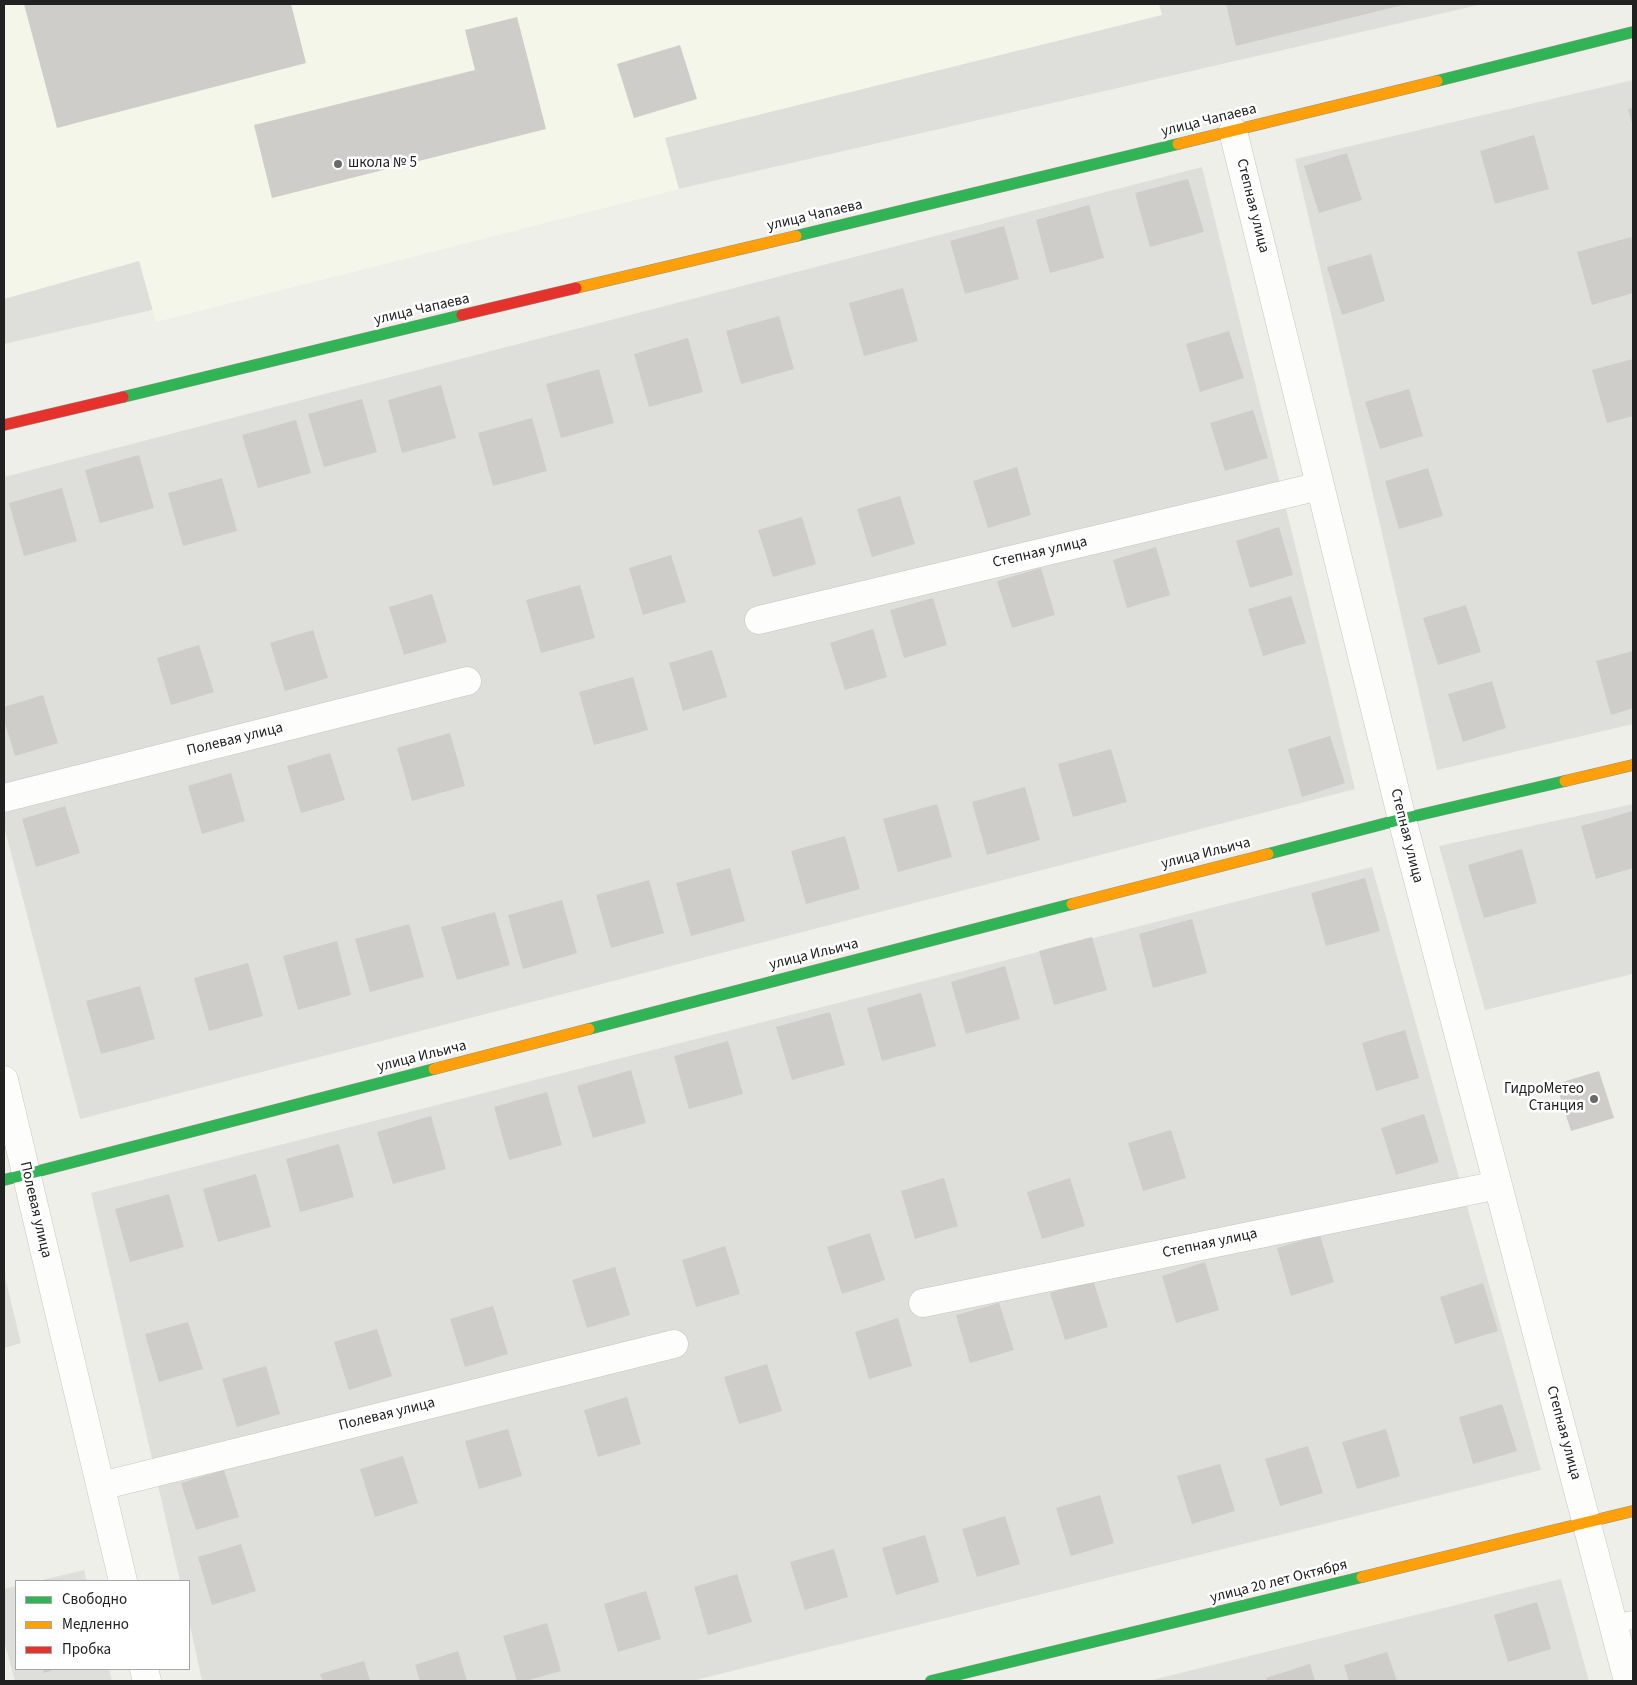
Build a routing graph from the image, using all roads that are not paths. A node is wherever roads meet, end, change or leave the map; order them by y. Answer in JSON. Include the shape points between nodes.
{"nodes":[{"id":1,"x":1633,"y":32,"type":"edge"},
{"id":2,"x":1233,"y":131,"type":"junction"},
{"id":3,"x":4,"y":425,"type":"edge"},
{"id":4,"x":1320,"y":486,"type":"junction"},
{"id":5,"x":759,"y":620,"type":"dead end"},
{"id":6,"x":467,"y":681,"type":"dead end"},
{"id":7,"x":1633,"y":765,"type":"edge"},
{"id":8,"x":4,"y":798,"type":"edge"},
{"id":9,"x":1402,"y":819,"type":"junction"},
{"id":10,"x":4,"y":1080,"type":"edge"},
{"id":11,"x":15,"y":1177,"type":"edge"},
{"id":12,"x":1498,"y":1186,"type":"junction"},
{"id":13,"x":923,"y":1303,"type":"dead end"},
{"id":14,"x":674,"y":1344,"type":"dead end"},
{"id":15,"x":100,"y":1486,"type":"junction"},
{"id":16,"x":1633,"y":1510,"type":"edge"},
{"id":17,"x":1586,"y":1522,"type":"junction"},
{"id":18,"x":123,"y":1580,"type":"edge"},
{"id":19,"x":1623,"y":1622,"type":"edge"},
{"id":20,"x":931,"y":1681,"type":"edge"},
{"id":21,"x":1628,"y":1681,"type":"edge"}],
"edges":[{"from":1,"to":2,"type":"main road","name":"улица Чапаева"},
{"from":2,"to":3,"type":"main road","name":"улица Чапаева"},
{"from":2,"to":4,"type":"street","name":"Степная улица"},
{"from":4,"to":5,"type":"street","name":"Степная улица"},
{"from":4,"to":9,"type":"street","name":"Степная улица"},
{"from":6,"to":8,"type":"street","name":"Полевая улица"},
{"from":7,"to":9,"type":"main road","name":"улица Ильича"},
{"from":9,"to":11,"type":"main road","name":"улица Ильича"},
{"from":9,"to":12,"type":"street","name":"Степная улица"},
{"from":10,"to":11,"type":"street","name":"Полевая улица"},
{"from":11,"to":15,"type":"street","name":"Полевая улица"},
{"from":12,"to":13,"type":"street","name":"Степная улица"},
{"from":12,"to":17,"type":"street","name":"Степная улица"},
{"from":14,"to":15,"type":"street","name":"Полевая улица"},
{"from":15,"to":18,"type":"street","name":"Полевая улица"},
{"from":16,"to":17,"type":"main road","name":"улица 20 лет Октября"},
{"from":17,"to":19,"type":"street","name":"Степная улица"},
{"from":17,"to":20,"type":"main road","name":"улица 20 лет Октября"},
{"from":19,"to":21,"type":"street","name":"Степная улица"}]}
